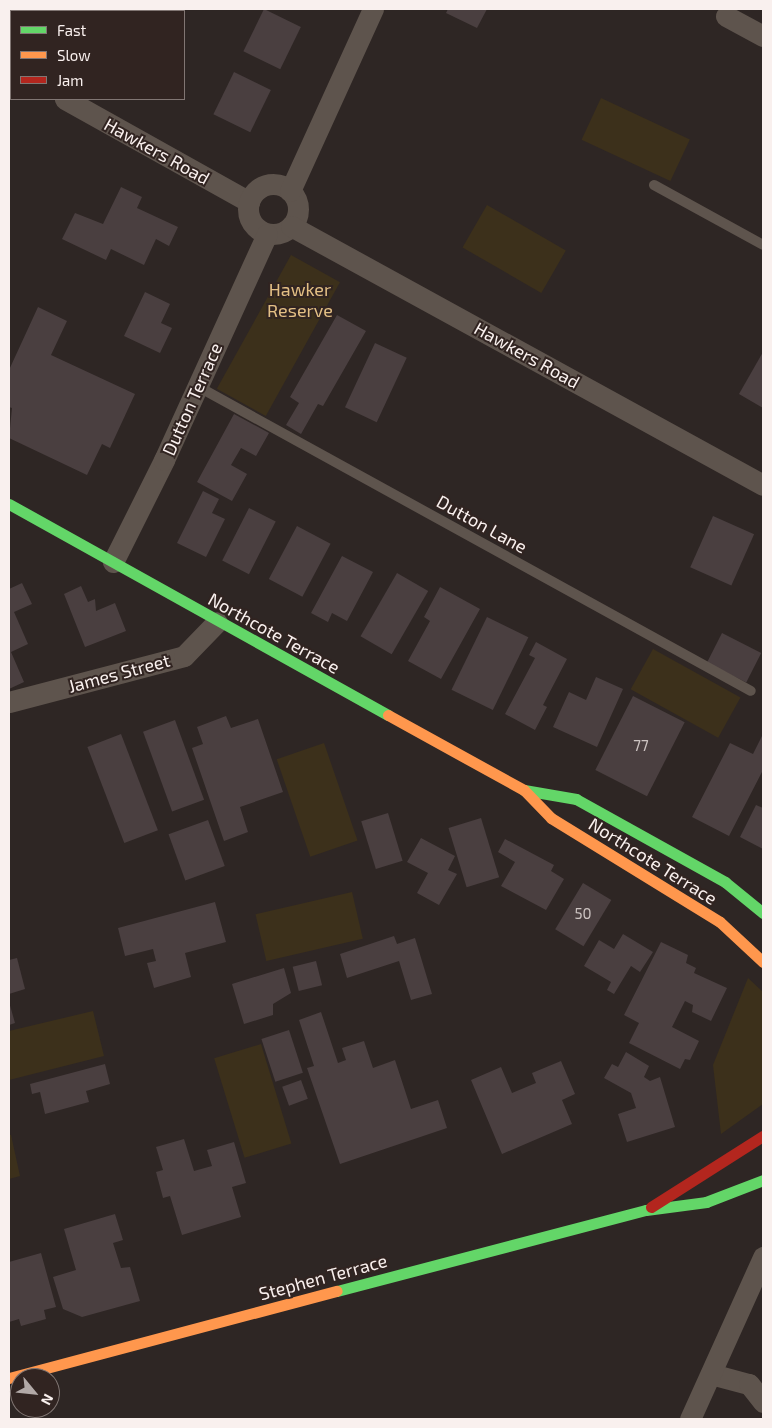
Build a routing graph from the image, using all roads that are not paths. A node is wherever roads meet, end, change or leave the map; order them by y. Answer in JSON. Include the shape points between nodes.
{"nodes":[{"id":1,"x":373,"y":9,"type":"edge"},
{"id":2,"x":726,"y":16,"type":"dead end"},
{"id":3,"x":763,"y":36,"type":"edge"},
{"id":4,"x":67,"y":100,"type":"edge"},
{"id":5,"x":654,"y":184,"type":"dead end"},
{"id":6,"x":290,"y":191,"type":"junction"},
{"id":7,"x":249,"y":202,"type":"junction"},
{"id":8,"x":291,"y":226,"type":"junction"},
{"id":9,"x":267,"y":234,"type":"junction"},
{"id":10,"x":763,"y":245,"type":"edge"},
{"id":11,"x":198,"y":386,"type":"junction"},
{"id":12,"x":763,"y":485,"type":"edge"},
{"id":13,"x":9,"y":504,"type":"edge"},
{"id":14,"x":113,"y":562,"type":"junction"},
{"id":15,"x":217,"y":622,"type":"junction"},
{"id":16,"x":751,"y":691,"type":"dead end"},
{"id":17,"x":9,"y":702,"type":"edge"},
{"id":18,"x":524,"y":790,"type":"junction"},
{"id":19,"x":725,"y":882,"type":"junction"},
{"id":20,"x":763,"y":900,"type":"edge"},
{"id":21,"x":763,"y":912,"type":"edge"},
{"id":22,"x":763,"y":962,"type":"edge"},
{"id":23,"x":763,"y":1136,"type":"edge"},
{"id":24,"x":762,"y":1183,"type":"edge"},
{"id":25,"x":646,"y":1210,"type":"junction"},
{"id":26,"x":763,"y":1256,"type":"edge"},
{"id":27,"x":711,"y":1374,"type":"junction"},
{"id":28,"x":9,"y":1378,"type":"edge"},
{"id":29,"x":763,"y":1402,"type":"edge"},
{"id":30,"x":690,"y":1419,"type":"edge"}],
"edges":[{"from":1,"to":6,"type":"street"},
{"from":2,"to":3,"type":"street"},
{"from":4,"to":7,"type":"street","name":"Hawkers Road"},
{"from":5,"to":10,"type":"lane"},
{"from":6,"to":7,"type":"street","via":[[275,184],[267,185]]},
{"from":6,"to":8,"type":"street","via":[[298,213]]},
{"from":7,"to":9,"type":"street","via":[[250,218]]},
{"from":8,"to":9,"type":"street","via":[[276,234]]},
{"from":8,"to":12,"type":"street","name":"Hawkers Road"},
{"from":9,"to":11,"type":"street","name":"Dutton Terrace"},
{"from":11,"to":14,"type":"street","name":"Dutton Terrace"},
{"from":11,"to":16,"type":"lane","name":"Dutton Lane"},
{"from":13,"to":14,"type":"main road","name":"Northcote Terrace"},
{"from":14,"to":15,"type":"main road","name":"Northcote Terrace"},
{"from":15,"to":17,"type":"street","name":"James Street","via":[[184,656]]},
{"from":15,"to":18,"type":"main road","name":"Northcote Terrace"},
{"from":18,"to":19,"type":"main road","name":"Northcote Terrace","via":[[576,798]]},
{"from":18,"to":22,"type":"main road","name":"Northcote Terrace","via":[[551,818],[720,922]]},
{"from":19,"to":20,"type":"main road"},
{"from":19,"to":21,"type":"main road","name":"Northcote Terrace"},
{"from":23,"to":25,"type":"main road","name":"Stephen Terrace"},
{"from":24,"to":25,"type":"main road","name":"Stephen Terrace","via":[[706,1202]]},
{"from":25,"to":28,"type":"main road","name":"Stephen Terrace"},
{"from":26,"to":27,"type":"street"},
{"from":27,"to":29,"type":"street","via":[[749,1384]]},
{"from":27,"to":30,"type":"street"}]}
